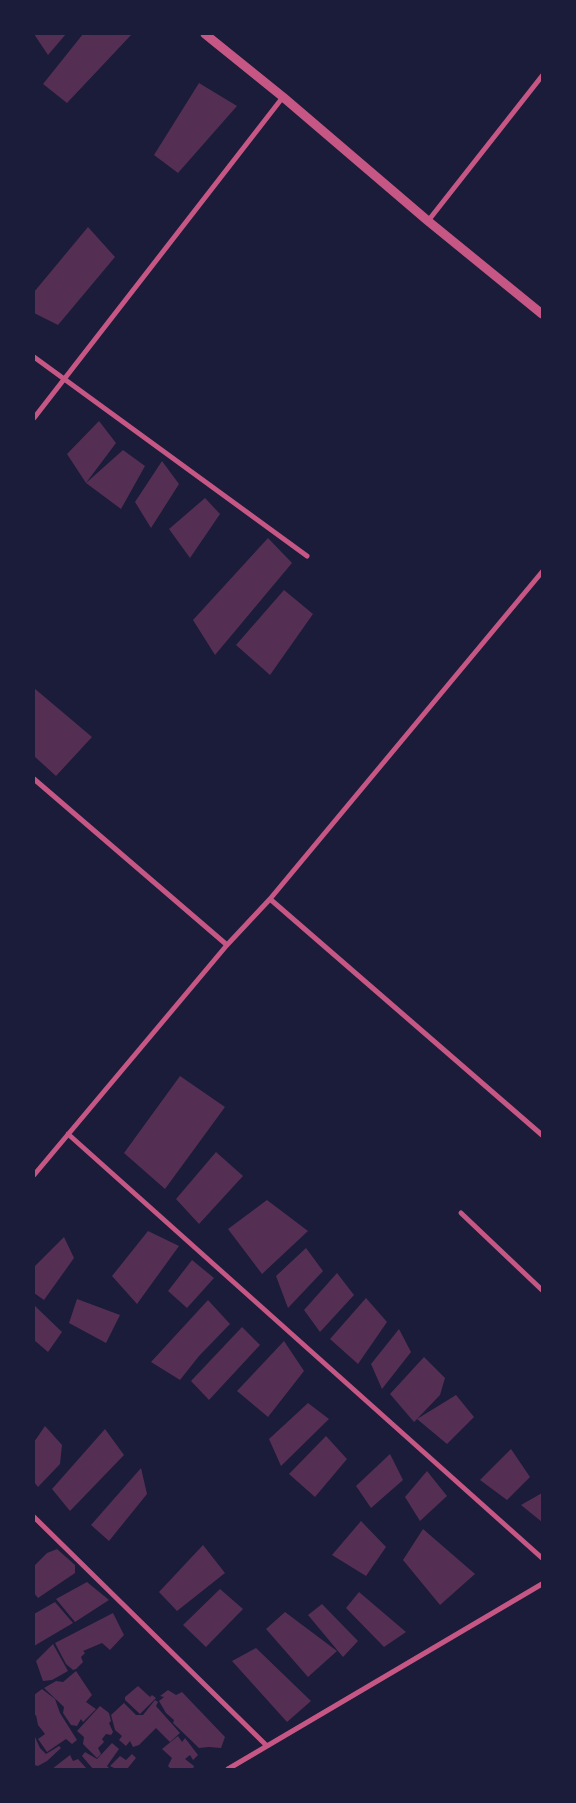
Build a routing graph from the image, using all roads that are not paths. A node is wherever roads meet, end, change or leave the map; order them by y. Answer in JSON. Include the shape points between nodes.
{"nodes":[{"id":1,"x":205,"y":34,"type":"edge"},
{"id":2,"x":542,"y":76,"type":"edge"},
{"id":3,"x":283,"y":97,"type":"junction"},
{"id":4,"x":428,"y":221,"type":"junction"},
{"id":5,"x":542,"y":314,"type":"edge"},
{"id":6,"x":34,"y":357,"type":"edge"},
{"id":7,"x":64,"y":380,"type":"junction"},
{"id":8,"x":34,"y":418,"type":"edge"},
{"id":9,"x":307,"y":556,"type":"dead end"},
{"id":10,"x":542,"y":572,"type":"edge"},
{"id":11,"x":34,"y":779,"type":"edge"},
{"id":12,"x":270,"y":899,"type":"junction"},
{"id":13,"x":227,"y":944,"type":"junction"},
{"id":14,"x":68,"y":1134,"type":"junction"},
{"id":15,"x":542,"y":1135,"type":"edge"},
{"id":16,"x":34,"y":1175,"type":"edge"},
{"id":17,"x":461,"y":1213,"type":"dead end"},
{"id":18,"x":542,"y":1290,"type":"edge"},
{"id":19,"x":34,"y":1517,"type":"edge"},
{"id":20,"x":542,"y":1558,"type":"edge"},
{"id":21,"x":542,"y":1584,"type":"edge"},
{"id":22,"x":267,"y":1746,"type":"junction"},
{"id":23,"x":228,"y":1769,"type":"edge"}],
"edges":[{"from":1,"to":3,"type":"street"},
{"from":2,"to":4,"type":"street"},
{"from":3,"to":4,"type":"street"},
{"from":3,"to":7,"type":"street"},
{"from":4,"to":5,"type":"street"},
{"from":6,"to":7,"type":"street"},
{"from":7,"to":8,"type":"street"},
{"from":7,"to":9,"type":"street"},
{"from":10,"to":12,"type":"street"},
{"from":11,"to":13,"type":"street"},
{"from":12,"to":13,"type":"street"},
{"from":12,"to":15,"type":"street"},
{"from":13,"to":14,"type":"street"},
{"from":14,"to":16,"type":"street"},
{"from":14,"to":20,"type":"street"},
{"from":17,"to":18,"type":"street"},
{"from":19,"to":22,"type":"street"},
{"from":21,"to":22,"type":"street"},
{"from":22,"to":23,"type":"street"}]}
